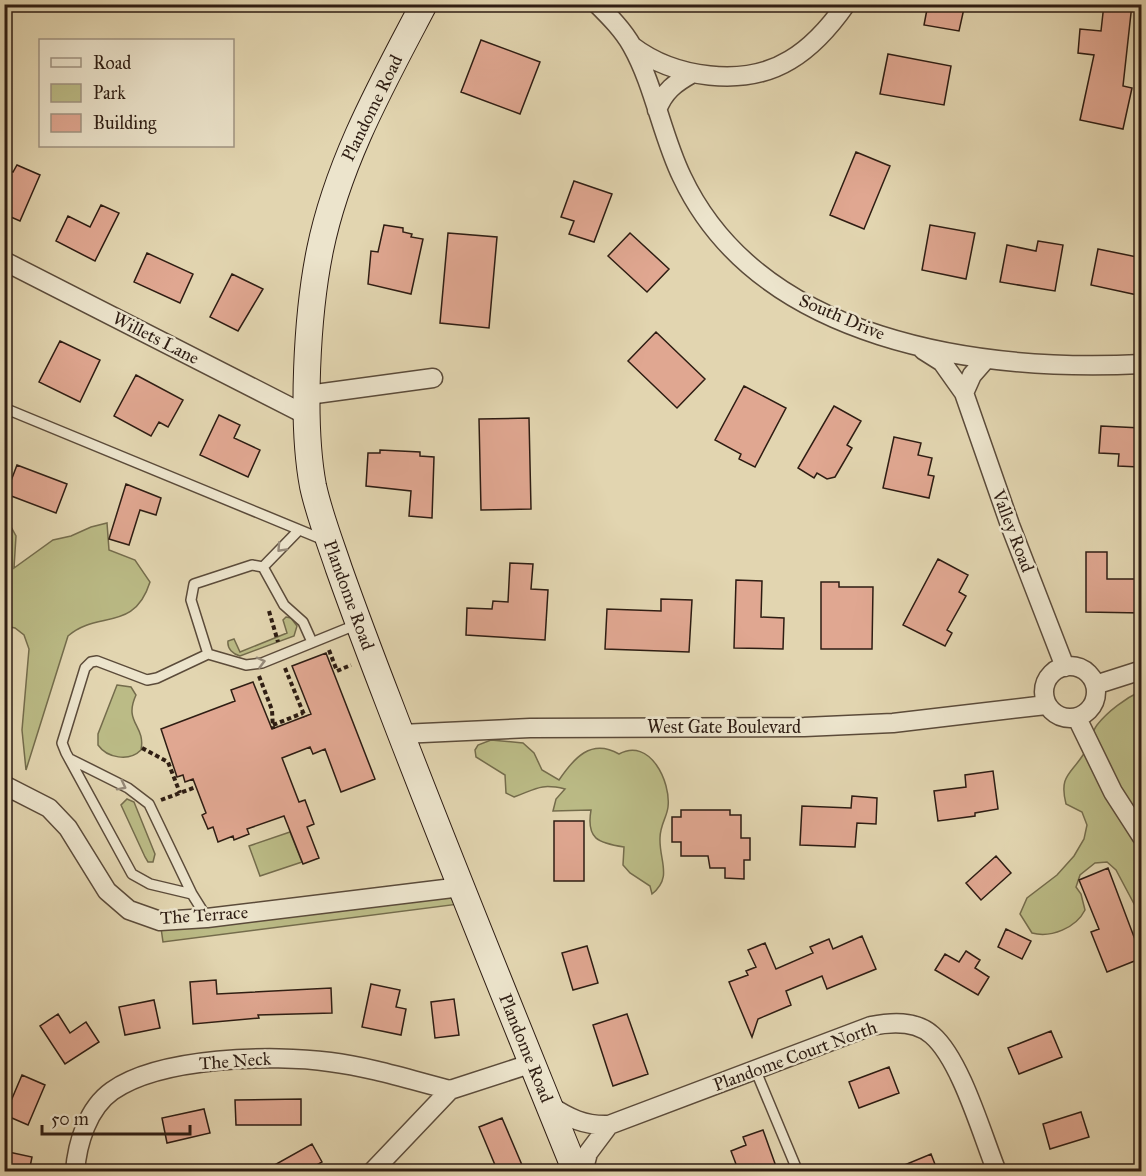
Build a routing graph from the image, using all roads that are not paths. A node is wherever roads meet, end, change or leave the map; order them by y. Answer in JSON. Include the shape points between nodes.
{"nodes":[{"id":1,"x":424,"y":4,"type":"edge"},
{"id":2,"x":597,"y":4,"type":"edge"},
{"id":3,"x":846,"y":4,"type":"edge"},
{"id":4,"x":632,"y":46,"type":"junction"},
{"id":5,"x":693,"y":73,"type":"junction"},
{"id":6,"x":657,"y":110,"type":"junction"},
{"id":7,"x":4,"y":261,"type":"edge"},
{"id":8,"x":916,"y":346,"type":"junction"},
{"id":9,"x":986,"y":359,"type":"junction"},
{"id":10,"x":1142,"y":364,"type":"edge"},
{"id":11,"x":433,"y":378,"type":"dead end"},
{"id":12,"x":964,"y":393,"type":"junction"},
{"id":13,"x":308,"y":406,"type":"junction"},
{"id":14,"x":4,"y":408,"type":"edge"},
{"id":15,"x":298,"y":530,"type":"junction"},
{"id":16,"x":330,"y":542,"type":"junction"},
{"id":17,"x":264,"y":567,"type":"junction"},
{"id":18,"x":359,"y":624,"type":"junction"},
{"id":19,"x":312,"y":642,"type":"junction"},
{"id":20,"x":208,"y":654,"type":"junction"},
{"id":21,"x":1065,"y":667,"type":"junction"},
{"id":22,"x":1142,"y":670,"type":"edge"},
{"id":23,"x":1095,"y":685,"type":"junction"},
{"id":24,"x":1046,"y":705,"type":"junction"},
{"id":25,"x":1077,"y":718,"type":"junction"},
{"id":26,"x":401,"y":734,"type":"junction"},
{"id":27,"x":70,"y":759,"type":"junction"},
{"id":28,"x":4,"y":785,"type":"edge"},
{"id":29,"x":1142,"y":837,"type":"edge"},
{"id":30,"x":461,"y":887,"type":"junction"},
{"id":31,"x":192,"y":894,"type":"junction"},
{"id":32,"x":207,"y":918,"type":"junction"},
{"id":33,"x":533,"y":1063,"type":"junction"},
{"id":34,"x":755,"y":1069,"type":"junction"},
{"id":35,"x":450,"y":1090,"type":"junction"},
{"id":36,"x":549,"y":1105,"type":"junction"},
{"id":37,"x":609,"y":1125,"type":"junction"},
{"id":38,"x":75,"y":1172,"type":"edge"},
{"id":39,"x":372,"y":1172,"type":"edge"},
{"id":40,"x":576,"y":1172,"type":"edge"},
{"id":41,"x":583,"y":1172,"type":"edge"},
{"id":42,"x":798,"y":1172,"type":"edge"},
{"id":43,"x":998,"y":1172,"type":"edge"}],
"edges":[{"from":1,"to":13,"type":"main road","name":"Plandome Road","via":[[360,129],[333,198],[316,275]]},
{"from":2,"to":4,"type":"street","name":"South Drive"},
{"from":3,"to":5,"type":"street","via":[[831,25],[792,59],[768,71],[731,76]]},
{"from":4,"to":5,"type":"street","via":[[661,63]]},
{"from":4,"to":6,"type":"street","name":"South Drive"},
{"from":5,"to":6,"type":"street","via":[[670,87]]},
{"from":6,"to":8,"type":"street","name":"South Drive","via":[[682,177],[709,223],[741,258],[785,292],[826,315]]},
{"from":7,"to":13,"type":"street","name":"Willets Lane"},
{"from":8,"to":9,"type":"street","name":"South Drive"},
{"from":8,"to":12,"type":"street","name":"Valley Road","via":[[942,362]]},
{"from":9,"to":10,"type":"street","name":"South Drive","via":[[1106,366]]},
{"from":9,"to":12,"type":"street","via":[[972,375]]},
{"from":11,"to":13,"type":"street"},
{"from":12,"to":21,"type":"street","name":"Valley Road"},
{"from":13,"to":16,"type":"main road","name":"Plandome Road","via":[[313,486]]},
{"from":14,"to":15,"type":"lane"},
{"from":15,"to":16,"type":"lane"},
{"from":15,"to":17,"type":"lane","one_way":true},
{"from":16,"to":18,"type":"main road","name":"Plandome Road"},
{"from":17,"to":19,"type":"lane","via":[[284,605],[303,622]]},
{"from":17,"to":20,"type":"lane","via":[[252,565],[194,584],[191,600]]},
{"from":18,"to":19,"type":"lane"},
{"from":18,"to":26,"type":"main road","name":"Plandome Road"},
{"from":20,"to":19,"type":"lane","one_way":true,"via":[[255,664]]},
{"from":20,"to":27,"type":"lane","via":[[147,680],[97,661],[88,664],[62,743]]},
{"from":21,"to":23,"type":"street","via":[[1085,671]]},
{"from":21,"to":24,"type":"street","via":[[1047,679]]},
{"from":22,"to":23,"type":"street"},
{"from":23,"to":25,"type":"street","via":[[1091,709]]},
{"from":24,"to":25,"type":"street","via":[[1059,716]]},
{"from":24,"to":26,"type":"street","name":"West Gate Boulevard","via":[[893,723],[530,728]]},
{"from":25,"to":29,"type":"street","via":[[1113,792]]},
{"from":26,"to":30,"type":"main road","name":"Plandome Road"},
{"from":27,"to":31,"type":"lane","one_way":true,"via":[[128,788],[149,804]]},
{"from":27,"to":31,"type":"lane","via":[[132,874],[150,884]]},
{"from":28,"to":32,"type":"street","name":"The Terrace","via":[[49,808],[68,828],[107,891],[129,910],[160,921]]},
{"from":30,"to":32,"type":"street","name":"The Terrace"},
{"from":30,"to":33,"type":"main road","name":"Plandome Road"},
{"from":31,"to":32,"type":"lane"},
{"from":33,"to":35,"type":"street"},
{"from":33,"to":36,"type":"main road","name":"Plandome Road"},
{"from":34,"to":37,"type":"street","name":"Plandome Court North"},
{"from":34,"to":42,"type":"lane"},
{"from":34,"to":43,"type":"street","name":"Plandome Court North","via":[[871,1026],[910,1024],[931,1033],[947,1050]]},
{"from":35,"to":38,"type":"street","name":"The Neck","via":[[321,1061],[289,1058],[184,1065],[129,1082],[101,1101],[84,1129]]},
{"from":35,"to":39,"type":"street"},
{"from":36,"to":37,"type":"street","name":"Plandome Court North","via":[[578,1122]]},
{"from":36,"to":40,"type":"main road","name":"Plandome Road"},
{"from":37,"to":41,"type":"street","via":[[588,1153]]}]}
